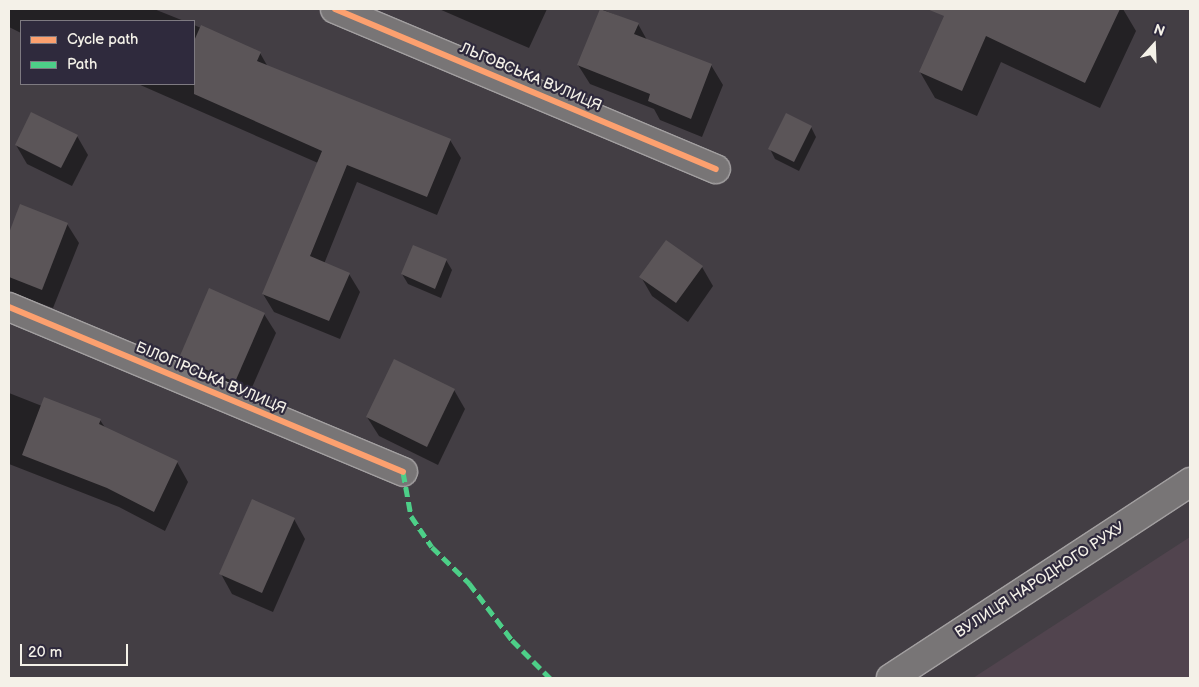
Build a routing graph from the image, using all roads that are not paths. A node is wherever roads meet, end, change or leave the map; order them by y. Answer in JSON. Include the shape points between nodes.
{"nodes":[{"id":1,"x":335,"y":9,"type":"edge"},
{"id":2,"x":716,"y":169,"type":"dead end"},
{"id":3,"x":9,"y":307,"type":"edge"},
{"id":4,"x":403,"y":472,"type":"dead end"},
{"id":5,"x":1190,"y":482,"type":"edge"},
{"id":6,"x":890,"y":678,"type":"edge"}],
"edges":[{"from":1,"to":2,"type":"street","name":"ЛЬГОВСЬКА ВУЛИЦЯ"},
{"from":3,"to":4,"type":"street","name":"БІЛОГІРСЬКА ВУЛИЦЯ"},
{"from":5,"to":6,"type":"street","name":"ВУЛИЦЯ НАРОДНОГО РУХУ"}]}
